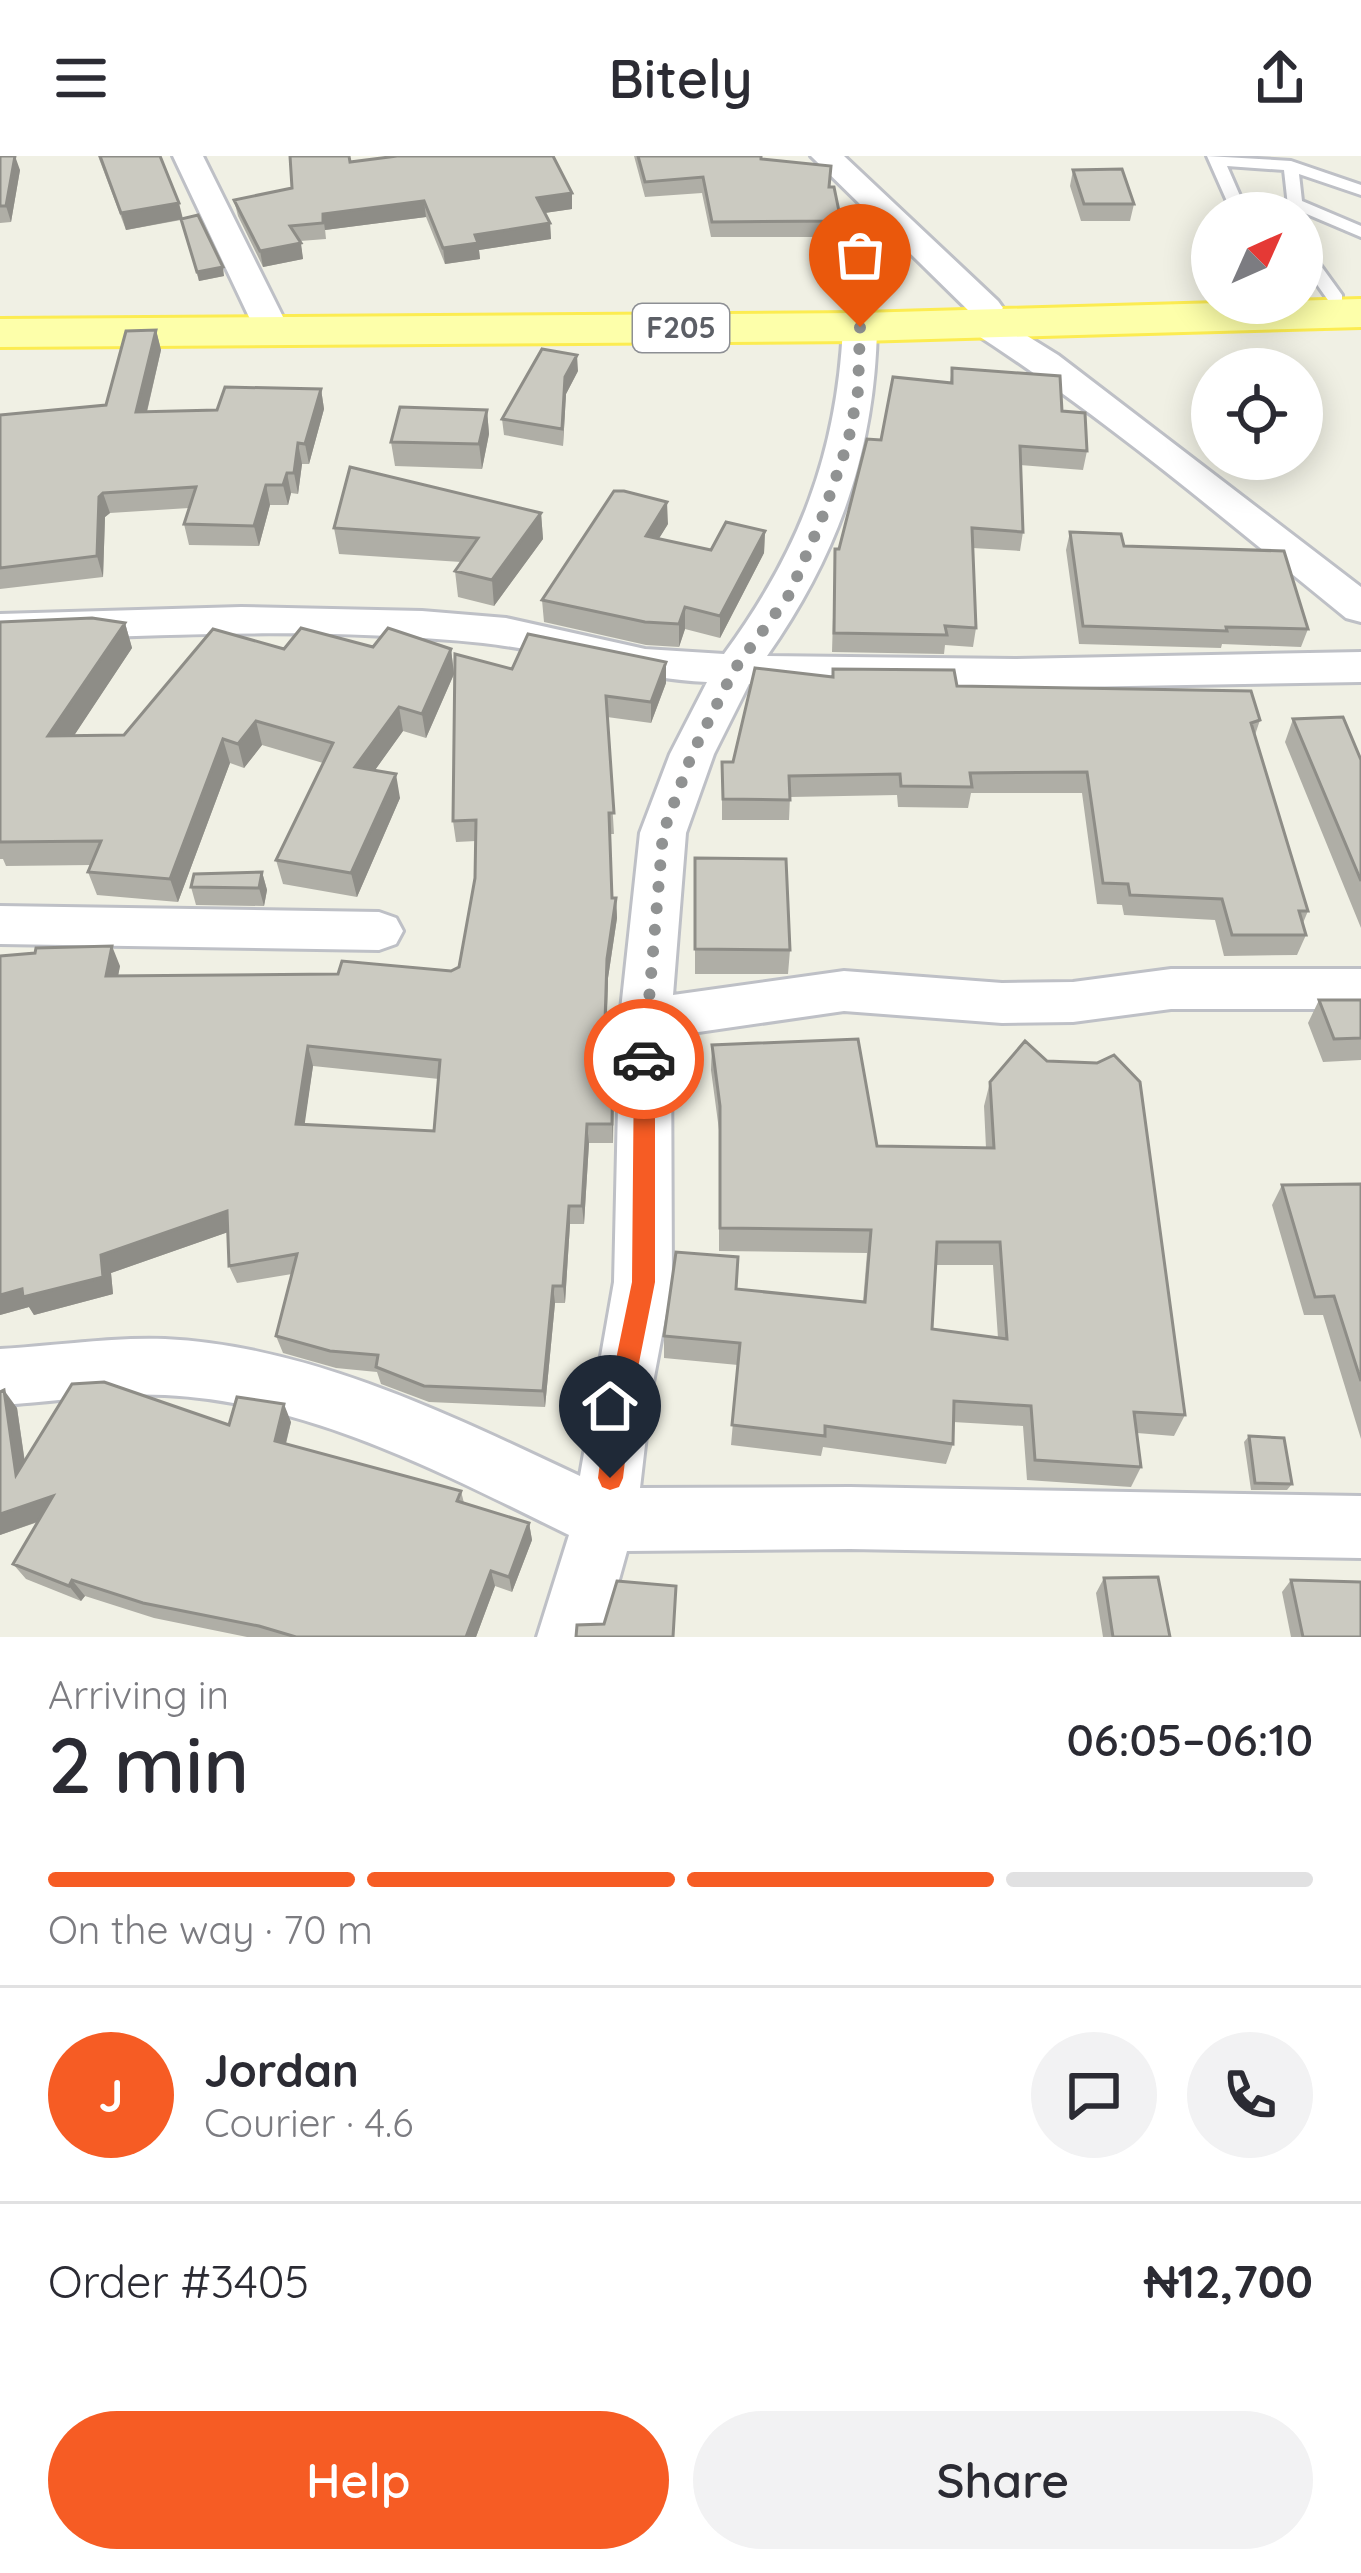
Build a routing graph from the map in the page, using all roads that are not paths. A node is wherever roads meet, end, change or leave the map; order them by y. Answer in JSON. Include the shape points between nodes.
{"nodes":[{"id":1,"x":188,"y":156,"type":"edge"},
{"id":2,"x":826,"y":156,"type":"edge"},
{"id":3,"x":1216,"y":158,"type":"edge"},
{"id":4,"x":1291,"y":166,"type":"junction"},
{"id":5,"x":1361,"y":190,"type":"edge"},
{"id":6,"x":1232,"y":192,"type":"edge"},
{"id":7,"x":1361,"y":232,"type":"edge"},
{"id":8,"x":1340,"y":303,"type":"edge"},
{"id":9,"x":1191,"y":304,"type":"edge"},
{"id":10,"x":983,"y":315,"type":"junction"},
{"id":11,"x":266,"y":316,"type":"junction"},
{"id":12,"x":860,"y":327,"type":"junction"},
{"id":13,"x":0,"y":329,"type":"edge"},
{"id":14,"x":1361,"y":608,"type":"edge"},
{"id":15,"x":0,"y":628,"type":"edge"},
{"id":16,"x":1361,"y":667,"type":"edge"},
{"id":17,"x":734,"y":670,"type":"junction"},
{"id":18,"x":0,"y":925,"type":"edge"},
{"id":19,"x":379,"y":931,"type":"dead end"},
{"id":20,"x":1361,"y":988,"type":"edge"},
{"id":21,"x":645,"y":1019,"type":"junction"},
{"id":22,"x":0,"y":1377,"type":"edge"},
{"id":23,"x":605,"y":1520,"type":"junction"},
{"id":24,"x":1361,"y":1527,"type":"edge"},
{"id":25,"x":570,"y":1637,"type":"edge"}],
"edges":[{"from":1,"to":11,"type":"street"},
{"from":2,"to":10,"type":"street"},
{"from":3,"to":4,"type":"lane"},
{"from":3,"to":6,"type":"lane"},
{"from":4,"to":5,"type":"lane"},
{"from":4,"to":7,"type":"lane","via":[[1294,203]]},
{"from":8,"to":10,"type":"main road","number":"F205"},
{"from":9,"to":10,"type":"main road","number":"F205"},
{"from":10,"to":11,"type":"main road","number":"F205"},
{"from":10,"to":12,"type":"main road","number":"F205"},
{"from":10,"to":14,"type":"street"},
{"from":11,"to":13,"type":"main road","number":"F205"},
{"from":12,"to":13,"type":"main road","number":"F205"},
{"from":12,"to":17,"type":"street","via":[[848,442],[821,521],[789,595]]},
{"from":15,"to":17,"type":"street","via":[[138,621],[486,629],[661,666]]},
{"from":16,"to":17,"type":"street"},
{"from":17,"to":21,"type":"street","via":[[663,833]]},
{"from":18,"to":19,"type":"street"},
{"from":20,"to":21,"type":"street","via":[[1171,989],[1002,1003],[844,991]]},
{"from":21,"to":23,"type":"street","via":[[643,1282]]},
{"from":22,"to":23,"type":"street","via":[[164,1367],[257,1380],[418,1430]]},
{"from":23,"to":24,"type":"street"},
{"from":23,"to":25,"type":"street"}]}
